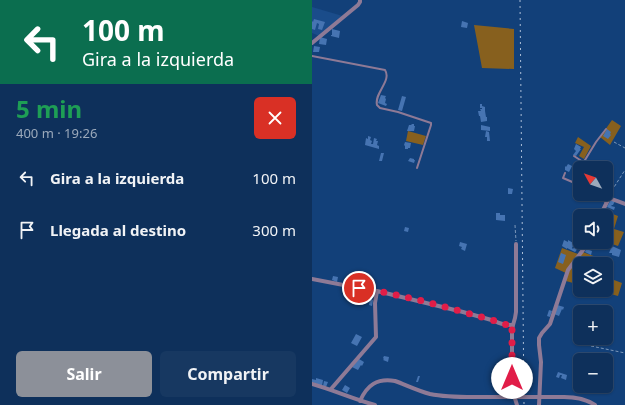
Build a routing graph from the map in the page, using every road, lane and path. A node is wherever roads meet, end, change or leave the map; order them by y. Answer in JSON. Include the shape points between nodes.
{"nodes":[{"id":1,"x":360,"y":0,"type":"edge"},
{"id":2,"x":312,"y":43,"type":"edge"},
{"id":3,"x":312,"y":56,"type":"edge"},
{"id":4,"x":606,"y":129,"type":"dead end"},
{"id":5,"x":614,"y":142,"type":"dead end"},
{"id":6,"x":625,"y":148,"type":"edge"},
{"id":7,"x":574,"y":156,"type":"dead end"},
{"id":8,"x":582,"y":161,"type":"edge"},
{"id":9,"x":584,"y":161,"type":"edge"},
{"id":10,"x":417,"y":168,"type":"dead end"},
{"id":11,"x":625,"y":170,"type":"edge"},
{"id":12,"x":565,"y":174,"type":"dead end"},
{"id":13,"x":573,"y":182,"type":"edge"},
{"id":14,"x":613,"y":188,"type":"edge"},
{"id":15,"x":613,"y":200,"type":"edge"},
{"id":16,"x":604,"y":201,"type":"edge"},
{"id":17,"x":607,"y":203,"type":"joint"},
{"id":18,"x":625,"y":204,"type":"edge"},
{"id":19,"x":604,"y":209,"type":"edge"},
{"id":20,"x":515,"y":225,"type":"dead end"},
{"id":21,"x":516,"y":244,"type":"joint"},
{"id":22,"x":584,"y":249,"type":"edge"},
{"id":23,"x":312,"y":279,"type":"edge"},
{"id":24,"x":377,"y":291,"type":"junction"},
{"id":25,"x":513,"y":325,"type":"junction"},
{"id":26,"x":591,"y":346,"type":"dead end"},
{"id":27,"x":625,"y":353,"type":"edge"},
{"id":28,"x":312,"y":384,"type":"edge"},
{"id":29,"x":331,"y":389,"type":"junction"},
{"id":30,"x":360,"y":401,"type":"junction"},
{"id":31,"x":375,"y":405,"type":"edge"},
{"id":32,"x":517,"y":405,"type":"edge"},
{"id":33,"x":539,"y":405,"type":"edge"},
{"id":34,"x":595,"y":405,"type":"edge"}],
"edges":[{"from":1,"to":2,"type":"street","via":[[358,5]]},
{"from":3,"to":10,"type":"lane","via":[[387,72],[376,100],[377,105],[431,123]]},
{"from":4,"to":9,"type":"lane"},
{"from":5,"to":6,"type":"path"},
{"from":7,"to":8,"type":"lane"},
{"from":11,"to":14,"type":"path"},
{"from":12,"to":13,"type":"lane","via":[[563,178]]},
{"from":15,"to":18,"type":"street"},
{"from":16,"to":17,"type":"lane"},
{"from":17,"to":19,"type":"street"},
{"from":20,"to":21,"type":"path"},
{"from":21,"to":25,"type":"street","via":[[516,312]]},
{"from":22,"to":33,"type":"street","via":[[568,270],[550,324],[539,338]]},
{"from":23,"to":24,"type":"street"},
{"from":24,"to":25,"type":"street"},
{"from":24,"to":29,"type":"street","via":[[376,337]]},
{"from":25,"to":32,"type":"street","via":[[512,389]]},
{"from":26,"to":27,"type":"path"},
{"from":28,"to":29,"type":"street"},
{"from":29,"to":30,"type":"street"},
{"from":30,"to":31,"type":"street"},
{"from":30,"to":34,"type":"street","bridge":true,"via":[[370,385],[389,380],[429,393],[458,398],[574,397]]}]}
